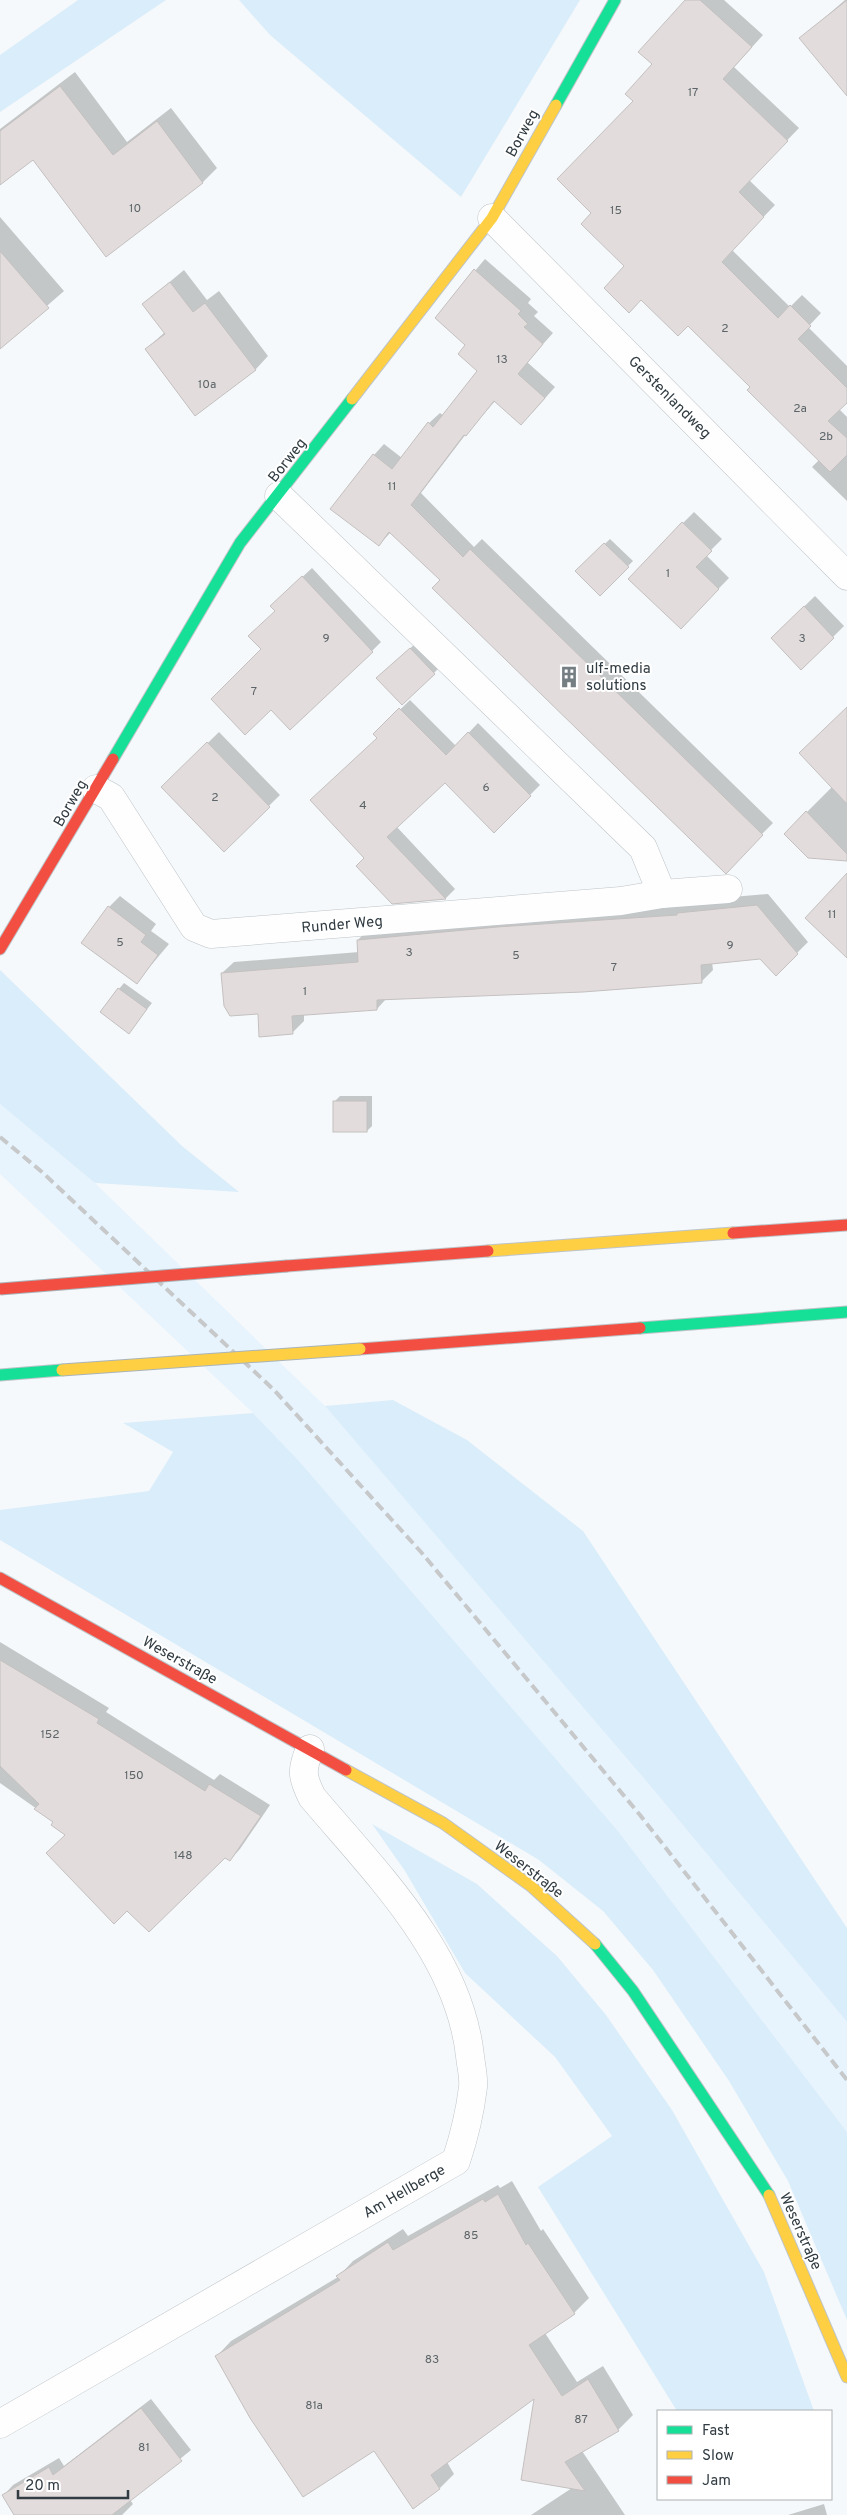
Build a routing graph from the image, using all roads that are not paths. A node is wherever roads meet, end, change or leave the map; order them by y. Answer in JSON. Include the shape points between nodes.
{"nodes":[{"id":1,"x":615,"y":0,"type":"edge"},
{"id":2,"x":492,"y":218,"type":"junction"},
{"id":3,"x":278,"y":496,"type":"junction"},
{"id":4,"x":847,"y":576,"type":"edge"},
{"id":5,"x":96,"y":789,"type":"junction"},
{"id":6,"x":728,"y":888,"type":"dead end"},
{"id":7,"x":662,"y":894,"type":"junction"},
{"id":8,"x":0,"y":949,"type":"edge"},
{"id":9,"x":847,"y":1224,"type":"edge"},
{"id":10,"x":0,"y":1289,"type":"edge"},
{"id":11,"x":847,"y":1312,"type":"edge"},
{"id":12,"x":0,"y":1375,"type":"edge"},
{"id":13,"x":0,"y":1578,"type":"edge"},
{"id":14,"x":310,"y":1749,"type":"junction"},
{"id":15,"x":847,"y":2377,"type":"edge"},
{"id":16,"x":0,"y":2424,"type":"edge"}],
"edges":[{"from":1,"to":2,"type":"main road","name":"Borweg"},
{"from":2,"to":3,"type":"main road","name":"Borweg"},
{"from":2,"to":4,"type":"street","name":"Gerstenlandweg"},
{"from":3,"to":5,"type":"main road","name":"Borweg","via":[[240,542]]},
{"from":3,"to":7,"type":"street","via":[[643,848]]},
{"from":5,"to":7,"type":"street","name":"Runder Weg","via":[[111,797],[194,927],[211,934],[621,901]]},
{"from":5,"to":8,"type":"main road","name":"Borweg"},
{"from":6,"to":7,"type":"street","name":"Runder Weg"},
{"from":9,"to":10,"type":"main road","bridge":true},
{"from":11,"to":12,"type":"main road","bridge":true},
{"from":13,"to":14,"type":"main road","name":"Weserstraße"},
{"from":14,"to":15,"type":"main road","name":"Weserstraße","via":[[443,1823],[531,1886],[591,1940],[633,1991],[773,2200]]},
{"from":14,"to":16,"type":"street","name":"Am Hellberge","via":[[303,1765],[304,1781],[312,1797],[395,1895],[439,1960],[467,2030],[474,2085],[456,2161]]}]}
